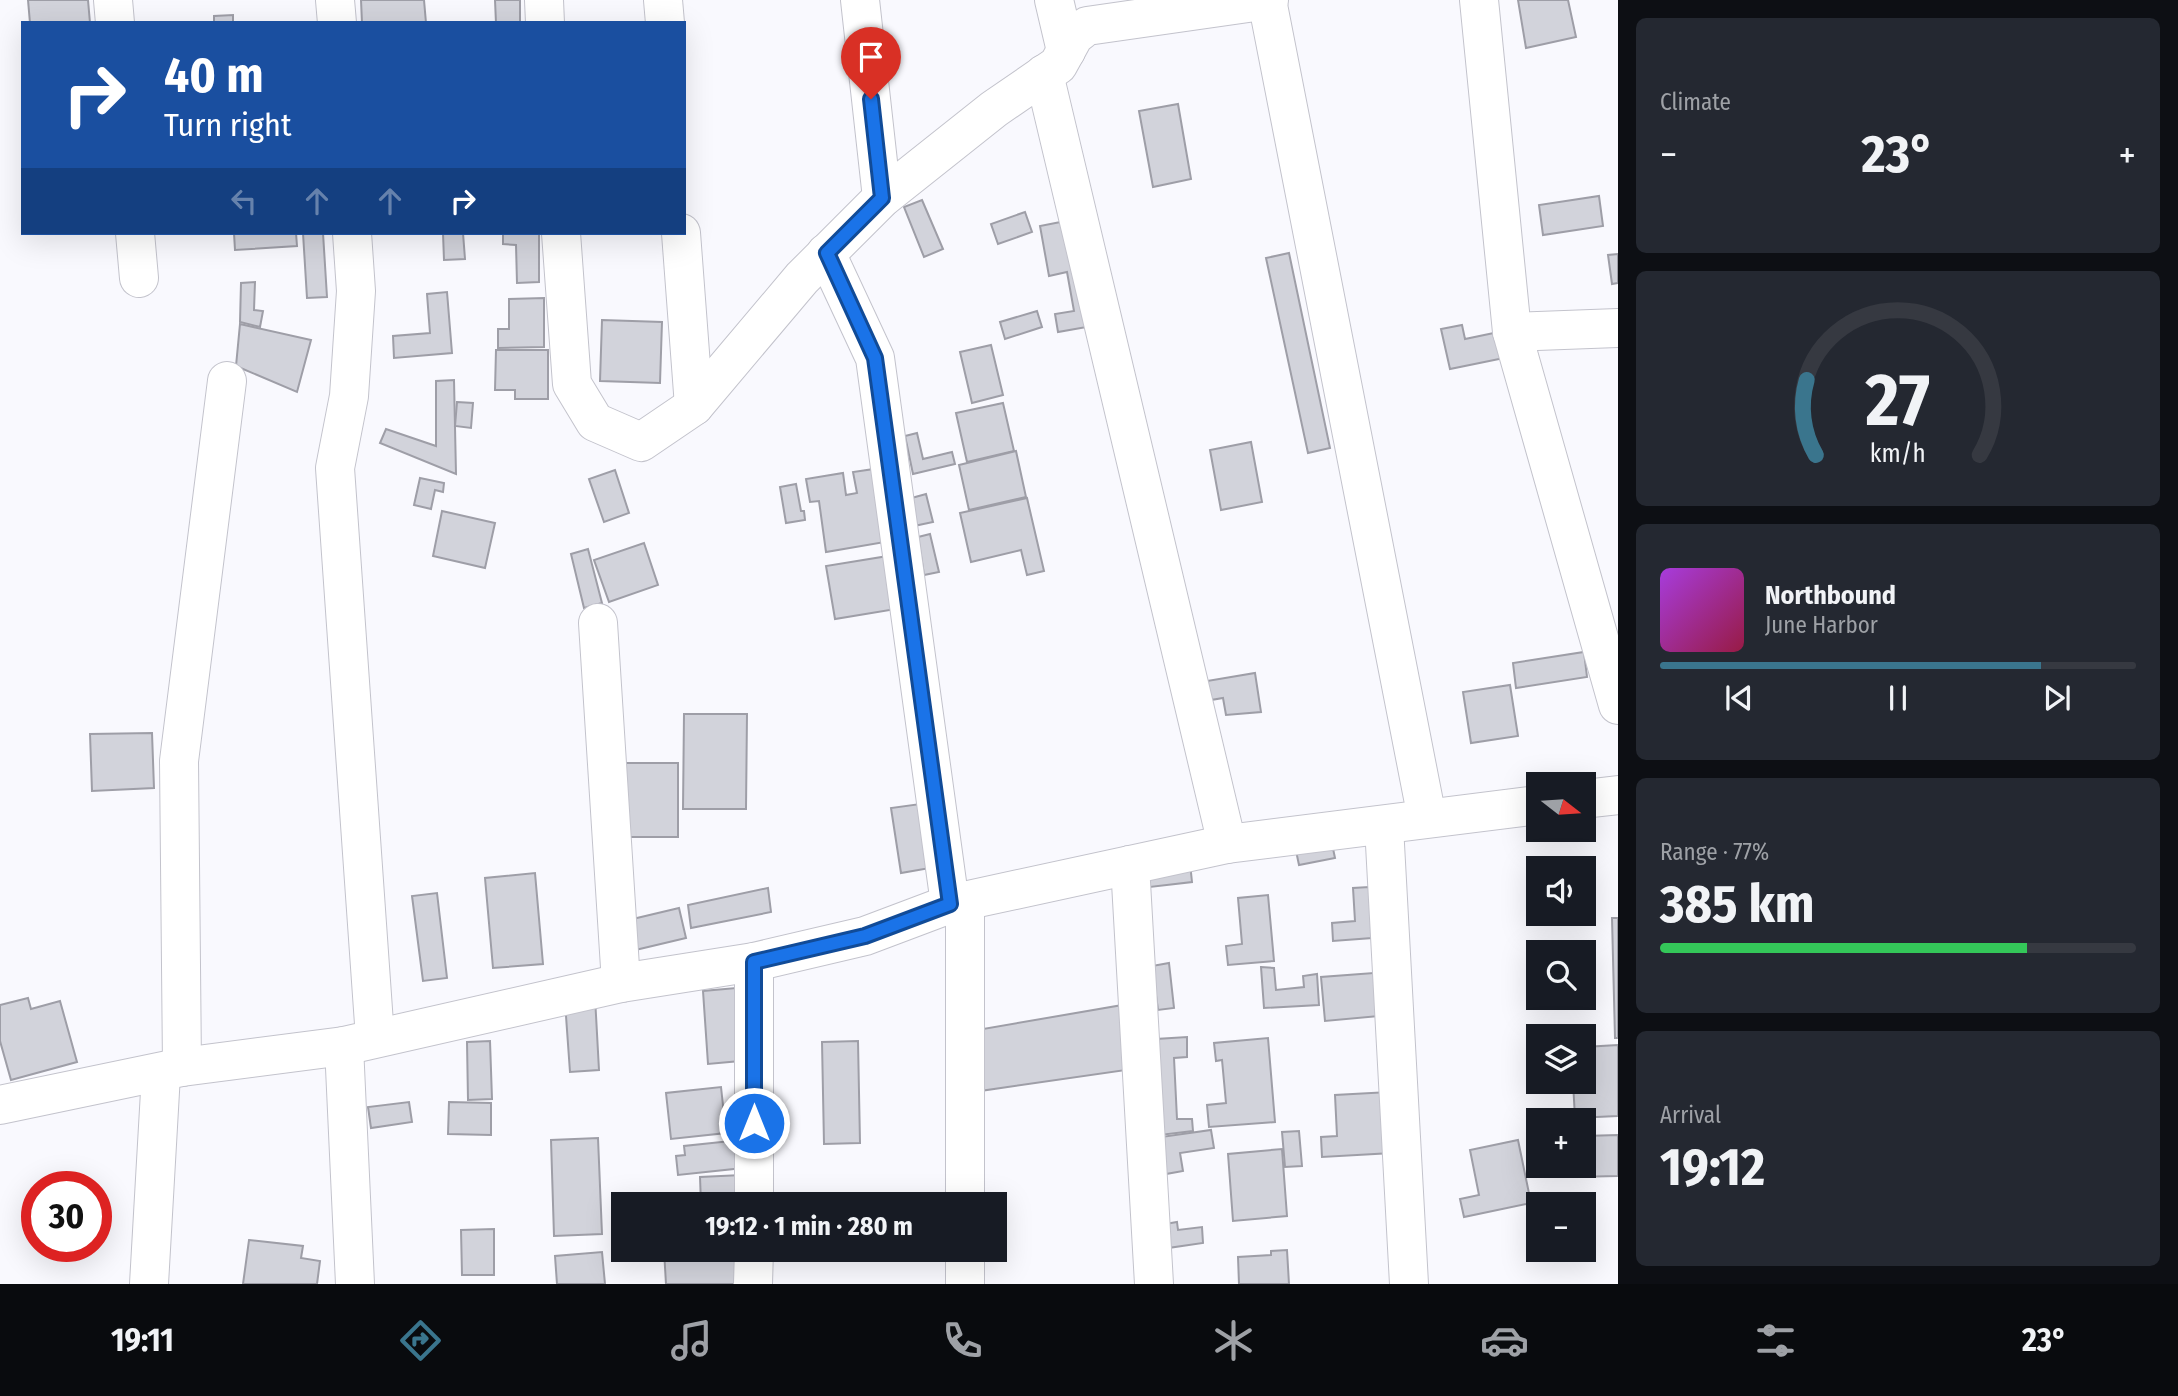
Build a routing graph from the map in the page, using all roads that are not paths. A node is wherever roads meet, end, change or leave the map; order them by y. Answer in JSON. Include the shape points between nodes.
{"nodes":[{"id":1,"x":113,"y":0,"type":"edge"},
{"id":2,"x":335,"y":0,"type":"edge"},
{"id":3,"x":544,"y":0,"type":"edge"},
{"id":4,"x":663,"y":0,"type":"edge"},
{"id":5,"x":860,"y":0,"type":"edge"},
{"id":6,"x":1054,"y":0,"type":"edge"},
{"id":7,"x":1479,"y":0,"type":"edge"},
{"id":8,"x":1268,"y":1,"type":"edge"},
{"id":9,"x":115,"y":21,"type":"edge"},
{"id":10,"x":337,"y":21,"type":"edge"},
{"id":11,"x":545,"y":21,"type":"edge"},
{"id":12,"x":665,"y":21,"type":"edge"},
{"id":13,"x":1055,"y":63,"type":"junction"},
{"id":14,"x":882,"y":198,"type":"junction"},
{"id":15,"x":135,"y":235,"type":"edge"},
{"id":16,"x":352,"y":235,"type":"edge"},
{"id":17,"x":561,"y":235,"type":"edge"},
{"id":18,"x":681,"y":235,"type":"edge"},
{"id":19,"x":827,"y":253,"type":"junction"},
{"id":20,"x":139,"y":278,"type":"dead end"},
{"id":21,"x":1618,"y":328,"type":"edge"},
{"id":22,"x":1512,"y":332,"type":"junction"},
{"id":23,"x":227,"y":381,"type":"dead end"},
{"id":24,"x":694,"y":406,"type":"junction"},
{"id":25,"x":598,"y":623,"type":"dead end"},
{"id":26,"x":1618,"y":705,"type":"edge"},
{"id":27,"x":1618,"y":795,"type":"edge"},
{"id":28,"x":1596,"y":798,"type":"edge"},
{"id":29,"x":1526,"y":806,"type":"edge"},
{"id":30,"x":1427,"y":818,"type":"junction"},
{"id":31,"x":1384,"y":826,"type":"junction"},
{"id":32,"x":1227,"y":844,"type":"junction"},
{"id":33,"x":1130,"y":865,"type":"junction"},
{"id":34,"x":958,"y":902,"type":"junction"},
{"id":35,"x":754,"y":962,"type":"junction"},
{"id":36,"x":621,"y":983,"type":"junction"},
{"id":37,"x":359,"y":1042,"type":"junction"},
{"id":38,"x":172,"y":1071,"type":"junction"},
{"id":39,"x":0,"y":1105,"type":"edge"},
{"id":40,"x":754,"y":1192,"type":"edge"},
{"id":41,"x":965,"y":1192,"type":"edge"},
{"id":42,"x":754,"y":1262,"type":"edge"},
{"id":43,"x":965,"y":1262,"type":"edge"},
{"id":44,"x":149,"y":1284,"type":"edge"},
{"id":45,"x":355,"y":1284,"type":"edge"},
{"id":46,"x":754,"y":1284,"type":"edge"},
{"id":47,"x":965,"y":1284,"type":"edge"},
{"id":48,"x":1154,"y":1284,"type":"edge"},
{"id":49,"x":1409,"y":1284,"type":"edge"}],
"edges":[{"from":1,"to":9,"type":"street"},
{"from":2,"to":10,"type":"street"},
{"from":3,"to":11,"type":"street"},
{"from":4,"to":12,"type":"street"},
{"from":5,"to":14,"type":"street"},
{"from":6,"to":13,"type":"street"},
{"from":7,"to":22,"type":"street"},
{"from":8,"to":13,"type":"street","via":[[1087,26]]},
{"from":8,"to":30,"type":"street"},
{"from":13,"to":14,"type":"street"},
{"from":13,"to":32,"type":"street"},
{"from":14,"to":19,"type":"street"},
{"from":15,"to":20,"type":"street"},
{"from":16,"to":37,"type":"street","via":[[356,291],[349,396],[335,468]]},
{"from":17,"to":24,"type":"street","via":[[572,384],[595,422],[641,442]]},
{"from":18,"to":24,"type":"street"},
{"from":19,"to":24,"type":"street"},
{"from":19,"to":34,"type":"street","via":[[875,358]]},
{"from":21,"to":22,"type":"street"},
{"from":22,"to":26,"type":"street"},
{"from":23,"to":38,"type":"street","via":[[179,761]]},
{"from":25,"to":36,"type":"street"},
{"from":27,"to":28,"type":"street"},
{"from":29,"to":30,"type":"street"},
{"from":30,"to":31,"type":"street"},
{"from":31,"to":32,"type":"street"},
{"from":31,"to":49,"type":"street"},
{"from":32,"to":33,"type":"street"},
{"from":33,"to":34,"type":"street"},
{"from":33,"to":48,"type":"street"},
{"from":34,"to":35,"type":"street","via":[[865,936]]},
{"from":34,"to":41,"type":"street"},
{"from":35,"to":36,"type":"street"},
{"from":35,"to":40,"type":"street"},
{"from":36,"to":37,"type":"street"},
{"from":37,"to":38,"type":"street"},
{"from":37,"to":45,"type":"street"},
{"from":38,"to":39,"type":"street"},
{"from":38,"to":44,"type":"street"},
{"from":42,"to":46,"type":"street"},
{"from":43,"to":47,"type":"street"}]}
